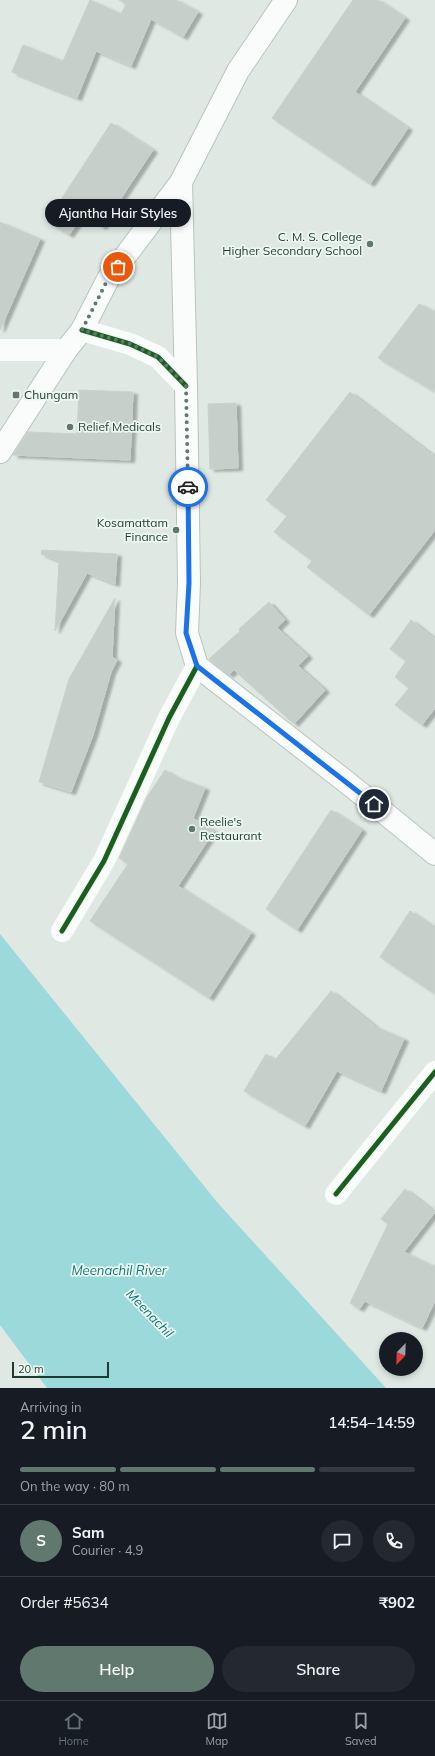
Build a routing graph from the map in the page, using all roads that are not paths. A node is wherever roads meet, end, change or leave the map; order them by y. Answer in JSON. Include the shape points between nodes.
{"nodes":[{"id":1,"x":286,"y":0,"type":"edge"},
{"id":2,"x":180,"y":182,"type":"junction"},
{"id":3,"x":82,"y":330,"type":"junction"},
{"id":4,"x":0,"y":350,"type":"edge"},
{"id":5,"x":66,"y":350,"type":"junction"},
{"id":6,"x":186,"y":386,"type":"junction"},
{"id":7,"x":0,"y":452,"type":"edge"},
{"id":8,"x":197,"y":666,"type":"junction"},
{"id":9,"x":435,"y":854,"type":"edge"},
{"id":10,"x":62,"y":931,"type":"dead end"},
{"id":11,"x":435,"y":1072,"type":"edge"},
{"id":12,"x":336,"y":1194,"type":"dead end"}],
"edges":[{"from":1,"to":2,"type":"main road","via":[[238,71]]},
{"from":2,"to":3,"type":"main road","via":[[108,279]]},
{"from":2,"to":6,"type":"main road"},
{"from":3,"to":5,"type":"main road"},
{"from":3,"to":6,"type":"main road","via":[[130,344],[158,357]]},
{"from":4,"to":5,"type":"main road"},
{"from":5,"to":7,"type":"main road"},
{"from":6,"to":8,"type":"main road","via":[[189,583],[186,633]]},
{"from":8,"to":9,"type":"main road"},
{"from":8,"to":10,"type":"main road","via":[[169,718],[104,861]]},
{"from":11,"to":12,"type":"main road"}]}
